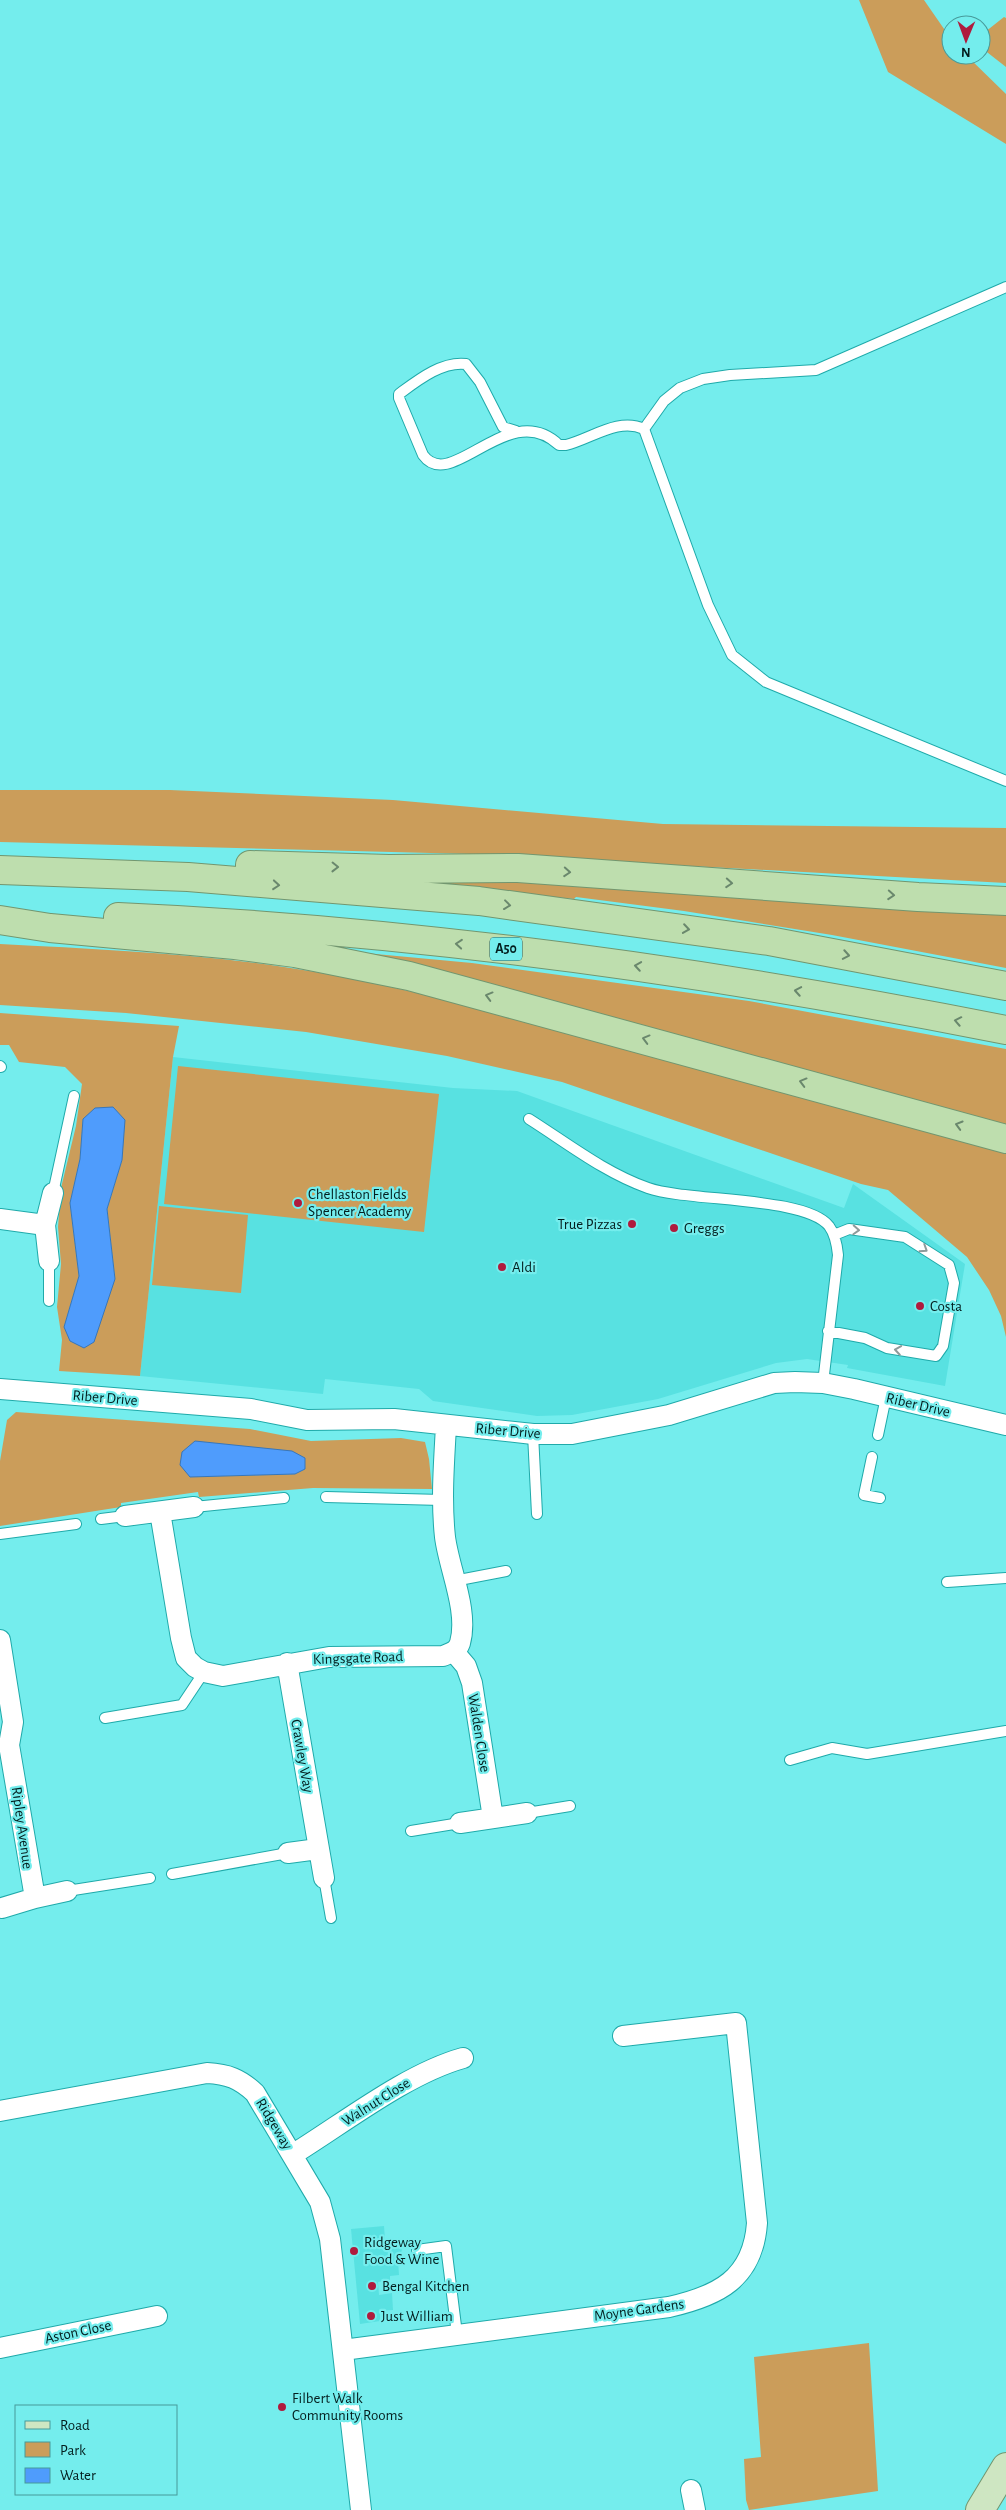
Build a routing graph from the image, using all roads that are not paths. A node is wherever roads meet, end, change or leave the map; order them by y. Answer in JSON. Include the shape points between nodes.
{"nodes":[{"id":1,"x":1006,"y":288,"type":"edge"},
{"id":2,"x":644,"y":429,"type":"junction"},
{"id":3,"x":516,"y":431,"type":"junction"},
{"id":4,"x":1006,"y":781,"type":"edge"},
{"id":5,"x":0,"y":870,"type":"edge"},
{"id":6,"x":41,"y":870,"type":"junction"},
{"id":7,"x":1006,"y":901,"type":"edge"},
{"id":8,"x":0,"y":913,"type":"edge"},
{"id":9,"x":0,"y":920,"type":"edge"},
{"id":10,"x":1006,"y":986,"type":"edge"},
{"id":11,"x":1006,"y":1030,"type":"edge"},
{"id":12,"x":74,"y":1096,"type":"dead end"},
{"id":13,"x":530,"y":1119,"type":"dead end"},
{"id":14,"x":1006,"y":1139,"type":"edge"},
{"id":15,"x":53,"y":1193,"type":"joint"},
{"id":16,"x":0,"y":1219,"type":"edge"},
{"id":17,"x":45,"y":1225,"type":"junction"},
{"id":18,"x":834,"y":1235,"type":"junction"},
{"id":19,"x":49,"y":1261,"type":"joint"},
{"id":20,"x":49,"y":1301,"type":"dead end"},
{"id":21,"x":828,"y":1331,"type":"junction"},
{"id":22,"x":823,"y":1384,"type":"junction"},
{"id":23,"x":0,"y":1388,"type":"edge"},
{"id":24,"x":886,"y":1397,"type":"junction"},
{"id":25,"x":446,"y":1426,"type":"junction"},
{"id":26,"x":1006,"y":1426,"type":"edge"},
{"id":27,"x":533,"y":1434,"type":"junction"},
{"id":28,"x":878,"y":1435,"type":"dead end"},
{"id":29,"x":872,"y":1457,"type":"dead end"},
{"id":30,"x":326,"y":1497,"type":"dead end"},
{"id":31,"x":284,"y":1498,"type":"dead end"},
{"id":32,"x":880,"y":1498,"type":"dead end"},
{"id":33,"x":442,"y":1500,"type":"junction"},
{"id":34,"x":194,"y":1507,"type":"joint"},
{"id":35,"x":160,"y":1512,"type":"junction"},
{"id":36,"x":537,"y":1514,"type":"dead end"},
{"id":37,"x":125,"y":1516,"type":"joint"},
{"id":38,"x":101,"y":1520,"type":"dead end"},
{"id":39,"x":76,"y":1524,"type":"dead end"},
{"id":40,"x":0,"y":1534,"type":"edge"},
{"id":41,"x":506,"y":1571,"type":"dead end"},
{"id":42,"x":1006,"y":1578,"type":"edge"},
{"id":43,"x":454,"y":1581,"type":"junction"},
{"id":44,"x":947,"y":1582,"type":"dead end"},
{"id":45,"x":0,"y":1640,"type":"edge"},
{"id":46,"x":454,"y":1652,"type":"junction"},
{"id":47,"x":287,"y":1663,"type":"junction"},
{"id":48,"x":204,"y":1672,"type":"junction"},
{"id":49,"x":105,"y":1718,"type":"dead end"},
{"id":50,"x":1006,"y":1731,"type":"edge"},
{"id":51,"x":5,"y":1745,"type":"edge"},
{"id":52,"x":790,"y":1760,"type":"dead end"},
{"id":53,"x":570,"y":1806,"type":"dead end"},
{"id":54,"x":527,"y":1813,"type":"joint"},
{"id":55,"x":492,"y":1818,"type":"junction"},
{"id":56,"x":460,"y":1823,"type":"joint"},
{"id":57,"x":412,"y":1831,"type":"dead end"},
{"id":58,"x":318,"y":1849,"type":"junction"},
{"id":59,"x":288,"y":1853,"type":"joint"},
{"id":60,"x":172,"y":1874,"type":"dead end"},
{"id":61,"x":150,"y":1878,"type":"dead end"},
{"id":62,"x":324,"y":1878,"type":"joint"},
{"id":63,"x":68,"y":1892,"type":"joint"},
{"id":64,"x":34,"y":1898,"type":"junction"},
{"id":65,"x":1,"y":1909,"type":"edge"},
{"id":66,"x":330,"y":1918,"type":"dead end"},
{"id":67,"x":623,"y":2036,"type":"dead end"},
{"id":68,"x":463,"y":2058,"type":"dead end"},
{"id":69,"x":0,"y":2111,"type":"edge"},
{"id":70,"x":292,"y":2155,"type":"junction"},
{"id":71,"x":417,"y":2250,"type":"dead end"},
{"id":72,"x":157,"y":2316,"type":"dead end"},
{"id":73,"x":457,"y":2334,"type":"junction"},
{"id":74,"x":0,"y":2348,"type":"edge"},
{"id":75,"x":343,"y":2350,"type":"junction"},
{"id":76,"x":1006,"y":2467,"type":"edge"},
{"id":77,"x":361,"y":2510,"type":"edge"},
{"id":78,"x":980,"y":2510,"type":"edge"}],
"edges":[{"from":1,"to":2,"type":"lane","via":[[816,370],[703,379],[680,388],[664,401]]},
{"from":2,"to":3,"type":"lane","via":[[634,424],[620,425],[566,445],[559,445],[541,432]]},
{"from":2,"to":4,"type":"lane","via":[[708,604],[732,655],[766,682]]},
{"from":3,"to":3,"type":"lane","via":[[457,461],[437,464],[427,461],[399,394],[442,366],[466,364],[480,382],[504,427]]},
{"from":5,"to":6,"type":"highway"},
{"from":6,"to":7,"type":"highway","one_way":true,"via":[[211,864],[389,869],[518,868]]},
{"from":6,"to":10,"type":"highway","one_way":true,"via":[[188,877],[479,902],[769,941]]},
{"from":11,"to":8,"type":"highway","number":"A50","one_way":true,"via":[[772,986],[479,946],[250,925]]},
{"from":14,"to":9,"type":"highway","one_way":true,"via":[[409,976],[265,949],[50,928]]},
{"from":12,"to":15,"type":"lane"},
{"from":13,"to":18,"type":"lane","via":[[607,1169],[649,1189],[792,1208],[822,1219]]},
{"from":15,"to":17,"type":"street"},
{"from":16,"to":17,"type":"street"},
{"from":17,"to":19,"type":"street"},
{"from":18,"to":21,"type":"lane","via":[[838,1255]]},
{"from":18,"to":21,"type":"lane","one_way":true,"via":[[849,1229],[905,1237],[949,1266],[954,1283],[943,1346],[936,1356],[887,1348],[865,1338]]},
{"from":19,"to":20,"type":"lane"},
{"from":21,"to":22,"type":"lane"},
{"from":22,"to":24,"type":"street","name":"Riber Drive"},
{"from":22,"to":27,"type":"street","name":"Riber Drive","via":[[774,1383],[669,1415],[610,1428],[572,1434]]},
{"from":23,"to":25,"type":"street","name":"Riber Drive","via":[[251,1409],[307,1420],[394,1420]]},
{"from":24,"to":26,"type":"street","name":"Riber Drive"},
{"from":24,"to":28,"type":"lane"},
{"from":25,"to":27,"type":"street","name":"Riber Drive"},
{"from":25,"to":33,"type":"street"},
{"from":27,"to":36,"type":"lane"},
{"from":29,"to":32,"type":"lane","via":[[864,1495]]},
{"from":30,"to":33,"type":"lane"},
{"from":31,"to":34,"type":"lane"},
{"from":33,"to":43,"type":"street","via":[[445,1539]]},
{"from":34,"to":35,"type":"street"},
{"from":35,"to":37,"type":"street"},
{"from":35,"to":48,"type":"street","via":[[186,1658]]},
{"from":37,"to":38,"type":"lane"},
{"from":39,"to":40,"type":"lane"},
{"from":41,"to":43,"type":"lane"},
{"from":42,"to":44,"type":"lane"},
{"from":43,"to":46,"type":"street","via":[[462,1630],[460,1645]]},
{"from":45,"to":51,"type":"street","name":"Ripley Avenue","via":[[13,1722]]},
{"from":46,"to":47,"type":"street","name":"Kingsgate Road","via":[[443,1656],[329,1657]]},
{"from":46,"to":55,"type":"street","name":"Walden Close","via":[[466,1666],[472,1683]]},
{"from":47,"to":48,"type":"street","name":"Kingsgate Road","via":[[232,1675]]},
{"from":47,"to":58,"type":"street","name":"Crawley Way"},
{"from":48,"to":49,"type":"lane","via":[[182,1705]]},
{"from":50,"to":52,"type":"lane","via":[[868,1754],[832,1748]]},
{"from":51,"to":64,"type":"street","name":"Ripley Avenue"},
{"from":53,"to":54,"type":"lane"},
{"from":54,"to":55,"type":"street"},
{"from":55,"to":56,"type":"street"},
{"from":56,"to":57,"type":"lane"},
{"from":58,"to":59,"type":"street"},
{"from":58,"to":62,"type":"street","name":"Crawley Way"},
{"from":59,"to":60,"type":"lane"},
{"from":61,"to":63,"type":"lane"},
{"from":62,"to":66,"type":"lane"},
{"from":63,"to":64,"type":"street"},
{"from":64,"to":65,"type":"street"},
{"from":67,"to":73,"type":"street","name":"Moyne Gardens","via":[[736,2023],[757,2222],[751,2253],[732,2281],[716,2293],[696,2301]]},
{"from":68,"to":70,"type":"street","name":"Walnut Close","via":[[418,2075]]},
{"from":69,"to":70,"type":"street","name":"Ridgeway","via":[[207,2073],[226,2074],[243,2082],[255,2093]]},
{"from":70,"to":75,"type":"street","name":"Ridgeway","via":[[320,2202],[325,2217]]},
{"from":71,"to":73,"type":"lane","via":[[446,2246]]},
{"from":72,"to":74,"type":"street","name":"Aston Close"},
{"from":73,"to":75,"type":"street","name":"Moyne Gardens"},
{"from":75,"to":77,"type":"street","name":"Ridgeway"},
{"from":76,"to":78,"type":"main road"}]}
